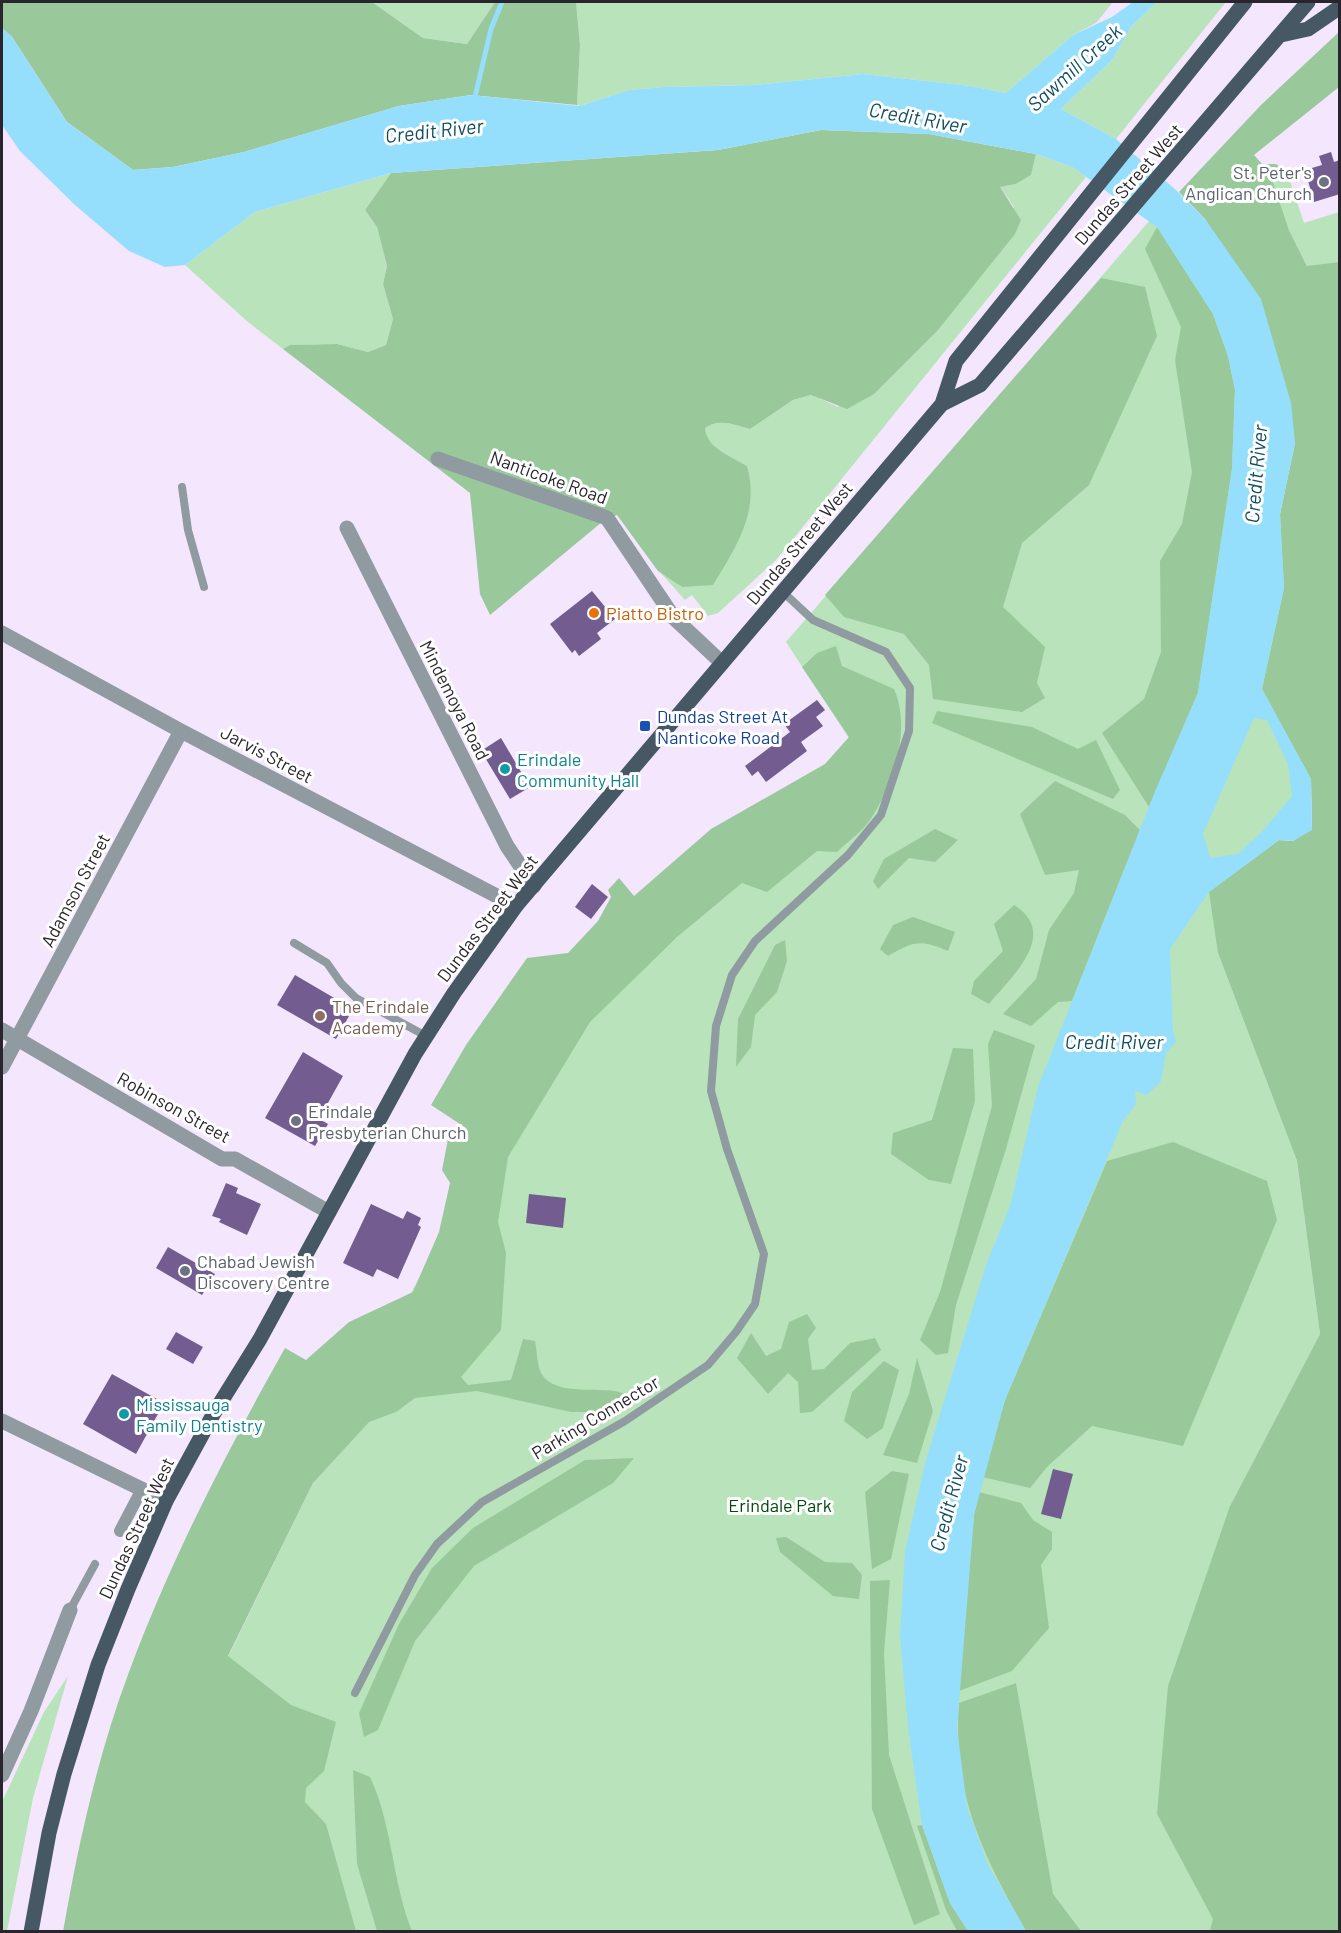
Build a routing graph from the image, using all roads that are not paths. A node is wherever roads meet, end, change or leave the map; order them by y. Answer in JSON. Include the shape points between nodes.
{"nodes":[{"id":1,"x":1245,"y":2,"type":"edge"},
{"id":2,"x":1308,"y":2,"type":"edge"},
{"id":3,"x":1340,"y":7,"type":"edge"},
{"id":4,"x":1281,"y":35,"type":"junction"},
{"id":5,"x":942,"y":404,"type":"junction"},
{"id":6,"x":438,"y":459,"type":"dead end"},
{"id":7,"x":182,"y":487,"type":"dead end"},
{"id":8,"x":347,"y":528,"type":"dead end"},
{"id":9,"x":204,"y":587,"type":"dead end"},
{"id":10,"x":783,"y":592,"type":"junction"},
{"id":11,"x":2,"y":633,"type":"edge"},
{"id":12,"x":722,"y":663,"type":"junction"},
{"id":13,"x":181,"y":731,"type":"junction"},
{"id":14,"x":534,"y":885,"type":"junction"},
{"id":15,"x":516,"y":906,"type":"junction"},
{"id":16,"x":294,"y":943,"type":"dead end"},
{"id":17,"x":2,"y":1030,"type":"edge"},
{"id":18,"x":426,"y":1035,"type":"junction"},
{"id":19,"x":17,"y":1039,"type":"junction"},
{"id":20,"x":2,"y":1067,"type":"edge"},
{"id":21,"x":329,"y":1212,"type":"junction"},
{"id":22,"x":2,"y":1421,"type":"edge"},
{"id":23,"x":142,"y":1489,"type":"junction"},
{"id":24,"x":166,"y":1501,"type":"junction"},
{"id":25,"x":120,"y":1531,"type":"dead end"},
{"id":26,"x":96,"y":1564,"type":"dead end"},
{"id":27,"x":70,"y":1610,"type":"joint"},
{"id":28,"x":356,"y":1694,"type":"dead end"},
{"id":29,"x":2,"y":1775,"type":"edge"},
{"id":30,"x":31,"y":1932,"type":"edge"}],
"edges":[{"from":1,"to":5,"type":"main road","name":"Dundas Street West","via":[[956,361]]},
{"from":2,"to":4,"type":"main road","name":"Dundas Street West"},
{"from":3,"to":4,"type":"main road","via":[[1308,29]]},
{"from":4,"to":5,"type":"main road","name":"Dundas Street West","via":[[980,385]]},
{"from":5,"to":10,"type":"main road","name":"Dundas Street West"},
{"from":6,"to":12,"type":"street","name":"Nanticoke Road","via":[[607,518],[674,618]]},
{"from":7,"to":9,"type":"lane","via":[[188,530]]},
{"from":8,"to":14,"type":"street","name":"Mindemoya Road","via":[[507,846]]},
{"from":10,"to":12,"type":"main road","name":"Dundas Street West"},
{"from":10,"to":28,"type":"lane","name":"Parking Connector","via":[[813,620],[886,652],[910,687],[909,731],[881,815],[848,855],[755,941],[732,975],[716,1026],[711,1091],[764,1254],[753,1307],[708,1365],[657,1402],[482,1502],[437,1544],[415,1575]]},
{"from":11,"to":13,"type":"street","name":"Jarvis Street"},
{"from":12,"to":14,"type":"main road","name":"Dundas Street West"},
{"from":13,"to":15,"type":"street","name":"Jarvis Street"},
{"from":13,"to":19,"type":"street","name":"Adamson Street"},
{"from":14,"to":15,"type":"main road","name":"Dundas Street West"},
{"from":15,"to":18,"type":"main road","name":"Dundas Street West"},
{"from":16,"to":18,"type":"lane","via":[[327,963],[356,998]]},
{"from":17,"to":19,"type":"street","name":"Robinson Street"},
{"from":18,"to":21,"type":"main road","name":"Dundas Street West"},
{"from":19,"to":20,"type":"street","name":"Adamson Street"},
{"from":19,"to":21,"type":"street","name":"Robinson Street","via":[[222,1159],[235,1159]]},
{"from":21,"to":24,"type":"main road","name":"Dundas Street West"},
{"from":22,"to":23,"type":"street"},
{"from":23,"to":24,"type":"street"},
{"from":23,"to":25,"type":"street"},
{"from":24,"to":30,"type":"main road","name":"Dundas Street West","via":[[98,1665],[49,1833]]},
{"from":26,"to":27,"type":"lane"},
{"from":27,"to":29,"type":"street"}]}
